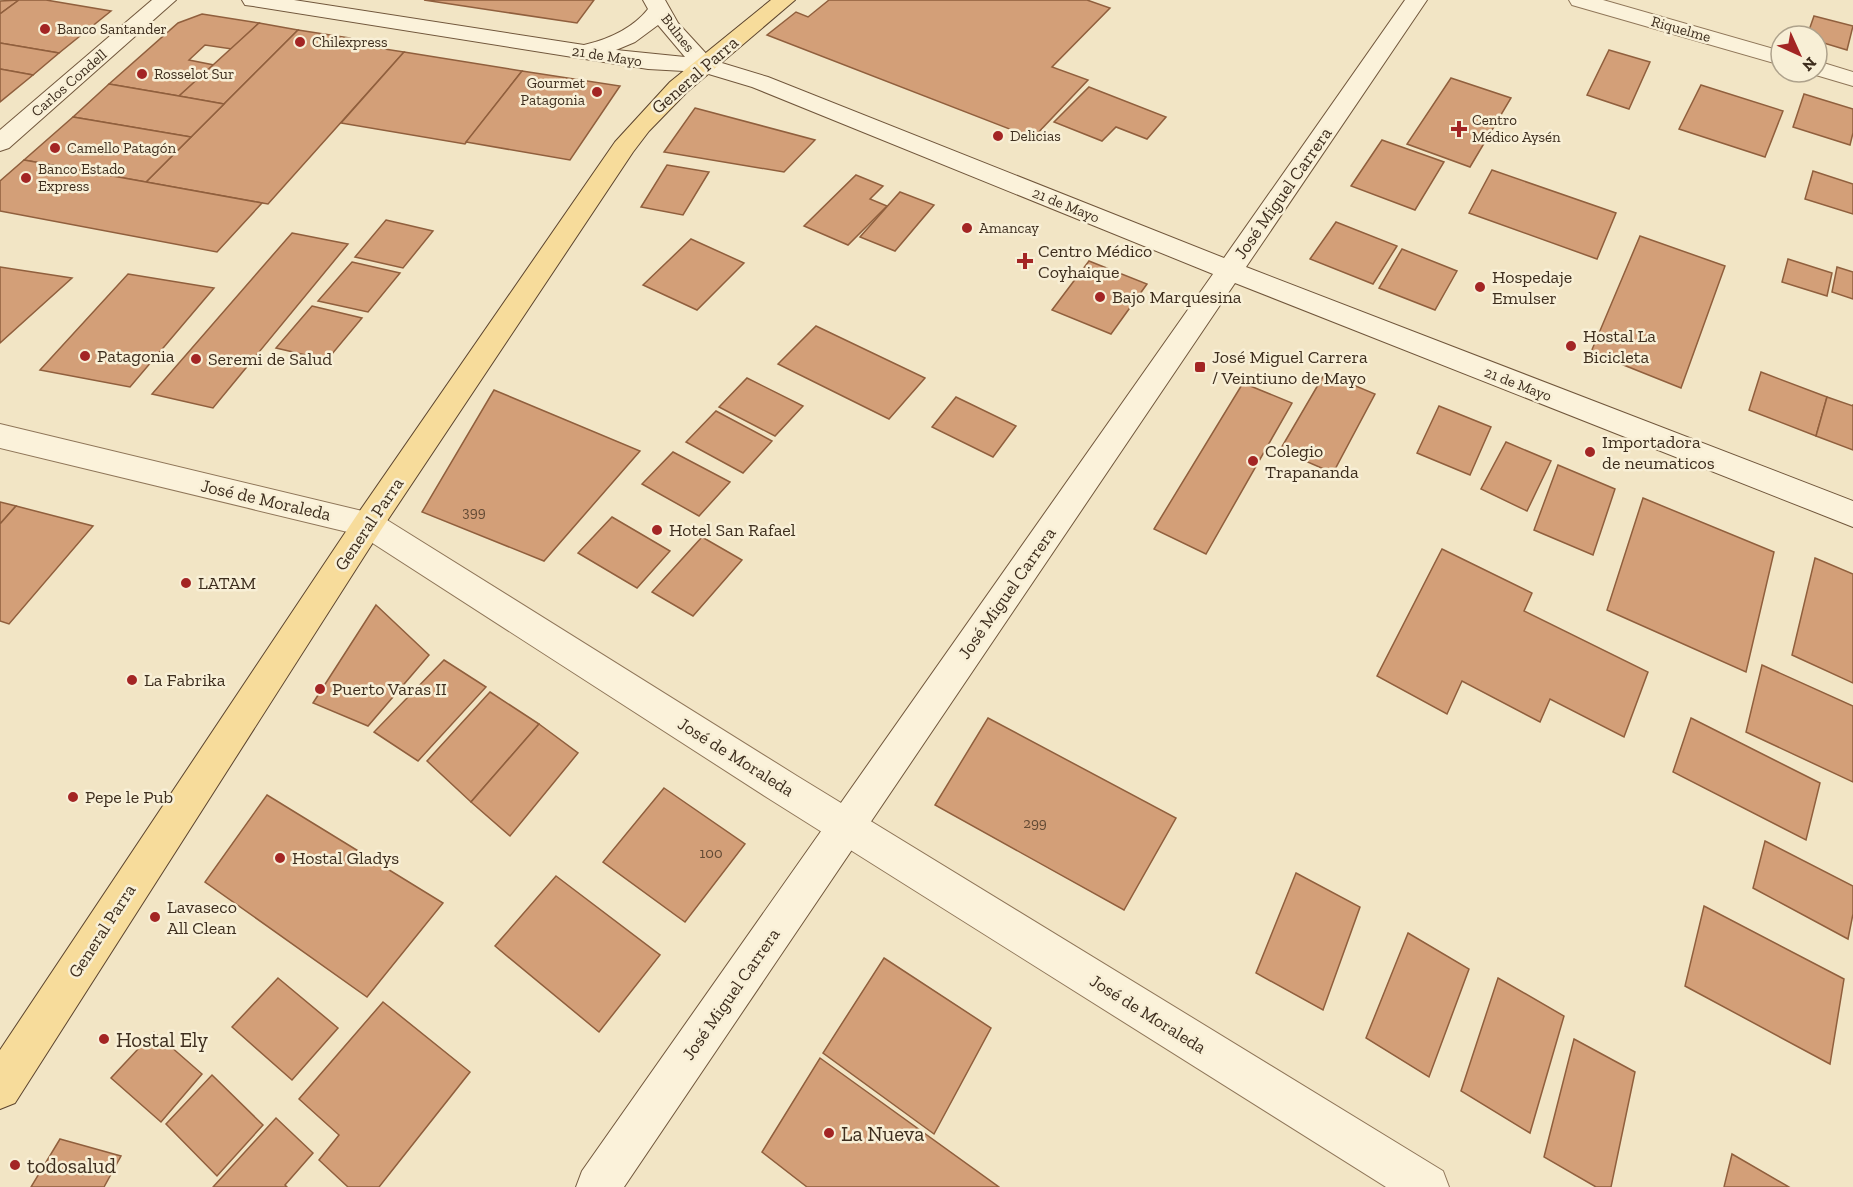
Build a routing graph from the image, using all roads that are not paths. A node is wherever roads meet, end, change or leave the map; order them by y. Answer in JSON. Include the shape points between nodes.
{"nodes":[{"id":1,"x":165,"y":0,"type":"edge"},
{"id":2,"x":253,"y":0,"type":"edge"},
{"id":3,"x":784,"y":0,"type":"edge"},
{"id":4,"x":1416,"y":0,"type":"edge"},
{"id":5,"x":1580,"y":0,"type":"edge"},
{"id":6,"x":657,"y":5,"type":"edge"},
{"id":7,"x":584,"y":52,"type":"junction"},
{"id":8,"x":1769,"y":55,"type":"edge"},
{"id":9,"x":704,"y":65,"type":"junction"},
{"id":10,"x":1829,"y":72,"type":"edge"},
{"id":11,"x":1853,"y":79,"type":"edge"},
{"id":12,"x":0,"y":143,"type":"edge"},
{"id":13,"x":1229,"y":271,"type":"junction"},
{"id":14,"x":0,"y":436,"type":"edge"},
{"id":15,"x":1853,"y":514,"type":"edge"},
{"id":16,"x":368,"y":524,"type":"junction"},
{"id":17,"x":846,"y":827,"type":"junction"},
{"id":18,"x":0,"y":1088,"type":"edge"},
{"id":19,"x":598,"y":1187,"type":"edge"},
{"id":20,"x":1426,"y":1187,"type":"edge"}],
"edges":[{"from":1,"to":12,"type":"street","name":"Carlos Condell"},
{"from":2,"to":7,"type":"street","name":"21 de Mayo"},
{"from":3,"to":9,"type":"main road","name":"General Parra"},
{"from":4,"to":13,"type":"street","name":"José Miguel Carrera"},
{"from":5,"to":8,"type":"street","name":"Riquelme"},
{"from":6,"to":7,"type":"street","via":[[645,27],[620,42]]},
{"from":6,"to":9,"type":"street","name":"Bulnes","via":[[679,39]]},
{"from":7,"to":9,"type":"street","name":"21 de Mayo","via":[[648,62]]},
{"from":9,"to":13,"type":"street","name":"21 de Mayo","via":[[760,82]]},
{"from":9,"to":16,"type":"main road","name":"General Parra","via":[[670,93],[631,138]]},
{"from":10,"to":11,"type":"street"},
{"from":13,"to":15,"type":"street","name":"21 de Mayo"},
{"from":13,"to":17,"type":"street","name":"José Miguel Carrera"},
{"from":14,"to":16,"type":"street","name":"José de Moraleda"},
{"from":16,"to":17,"type":"street","name":"José de Moraleda"},
{"from":16,"to":18,"type":"main road","name":"General Parra"},
{"from":17,"to":19,"type":"street","name":"José Miguel Carrera"},
{"from":17,"to":20,"type":"street","name":"José de Moraleda"}]}
